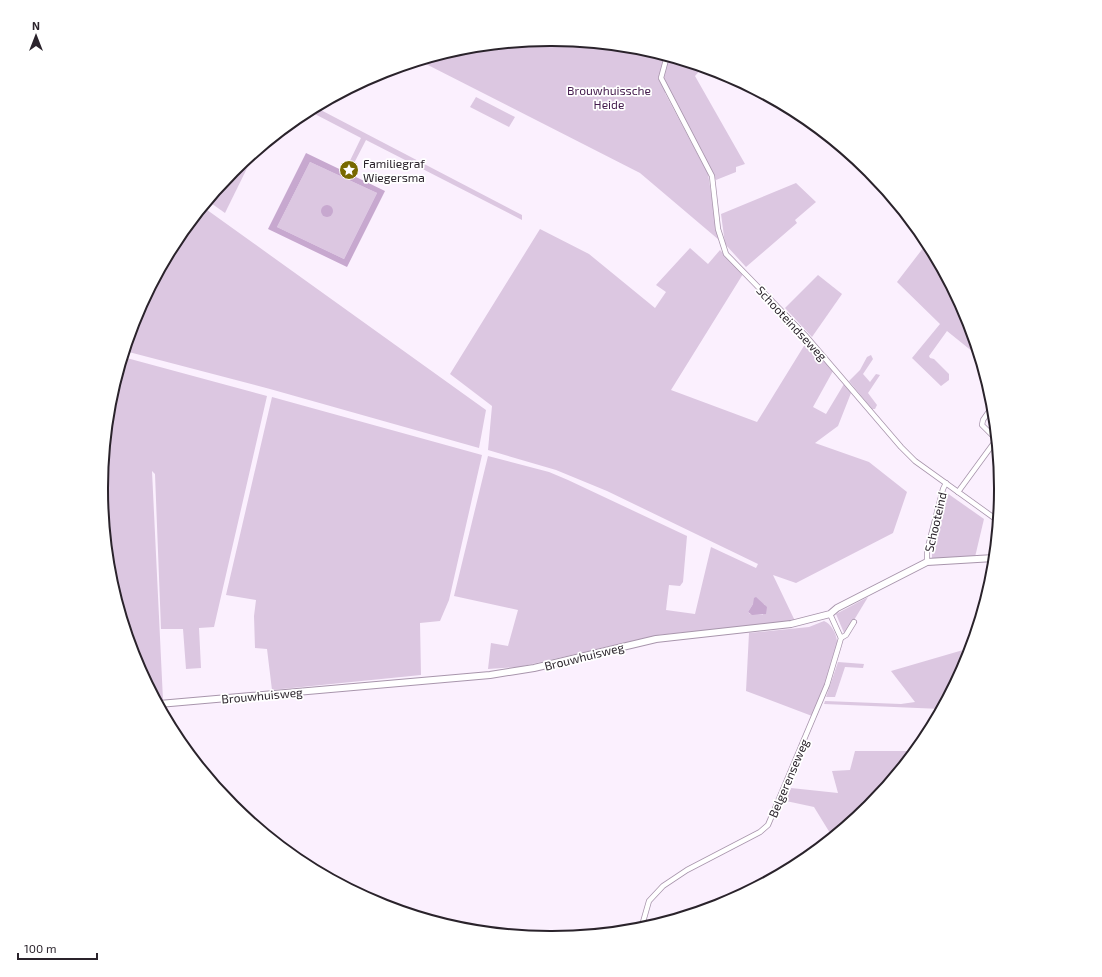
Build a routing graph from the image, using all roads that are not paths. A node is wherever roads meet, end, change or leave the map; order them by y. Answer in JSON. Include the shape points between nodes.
{"nodes":[{"id":1,"x":666,"y":61,"type":"edge"},
{"id":2,"x":987,"y":414,"type":"edge"},
{"id":3,"x":990,"y":434,"type":"edge"},
{"id":4,"x":992,"y":446,"type":"edge"},
{"id":5,"x":946,"y":483,"type":"junction"},
{"id":6,"x":958,"y":492,"type":"junction"},
{"id":7,"x":993,"y":517,"type":"edge"},
{"id":8,"x":988,"y":558,"type":"edge"},
{"id":9,"x":927,"y":562,"type":"junction"},
{"id":10,"x":830,"y":614,"type":"junction"},
{"id":11,"x":854,"y":622,"type":"dead end"},
{"id":12,"x":841,"y":638,"type":"junction"},
{"id":13,"x":164,"y":703,"type":"edge"},
{"id":14,"x":643,"y":921,"type":"edge"}],
"edges":[{"from":1,"to":5,"type":"street","name":"Schooteindseweg","via":[[661,78],[712,176],[718,229],[726,254],[805,335],[901,447]]},
{"from":2,"to":3,"type":"street","via":[[982,425]]},
{"from":4,"to":6,"type":"street"},
{"from":5,"to":6,"type":"street","name":"Schooteindseweg"},
{"from":5,"to":9,"type":"street","name":"Schooteind","via":[[927,551]]},
{"from":6,"to":7,"type":"street","name":"Schooteindseweg"},
{"from":8,"to":9,"type":"street","name":"Brouwhuisweg"},
{"from":9,"to":10,"type":"street","name":"Brouwhuisweg"},
{"from":10,"to":12,"type":"street"},
{"from":10,"to":13,"type":"street","name":"Brouwhuisweg","via":[[791,624],[656,639],[510,672]]},
{"from":11,"to":12,"type":"street","name":"Belgerenseweg"},
{"from":12,"to":14,"type":"street","name":"Belgerenseweg","via":[[827,685],[768,825],[760,832],[687,870],[663,886],[649,901]]}]}
